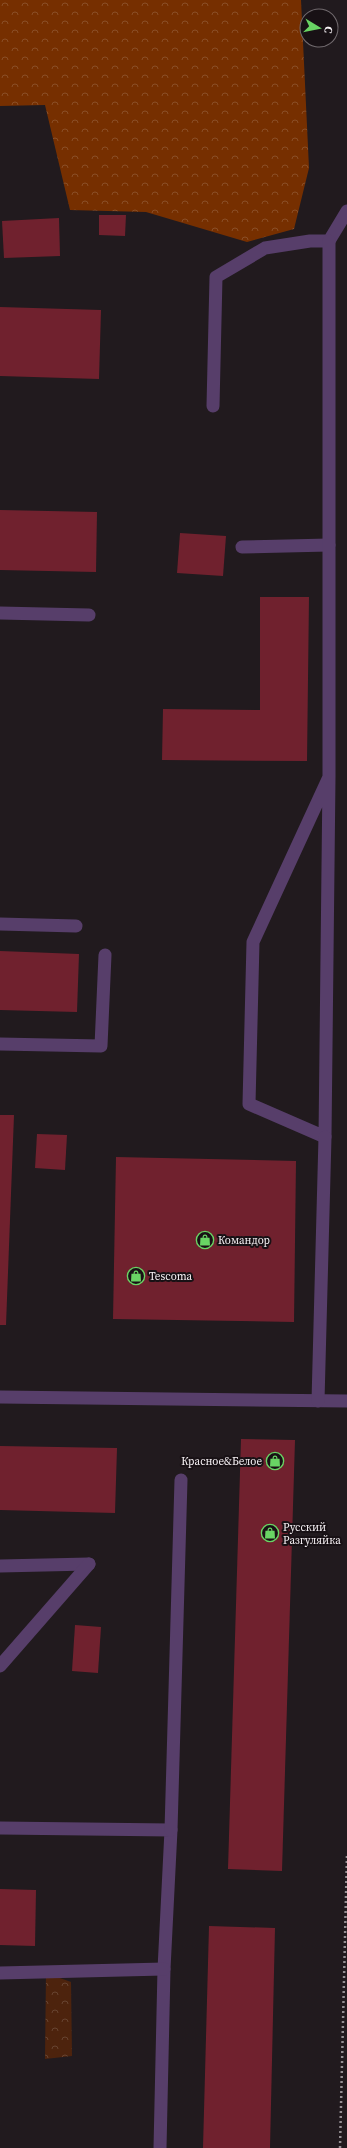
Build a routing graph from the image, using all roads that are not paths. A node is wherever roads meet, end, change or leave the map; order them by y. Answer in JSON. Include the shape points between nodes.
{"nodes":[{"id":1,"x":347,"y":211,"type":"edge"},
{"id":2,"x":329,"y":240,"type":"junction"},
{"id":3,"x":213,"y":406,"type":"dead end"},
{"id":4,"x":329,"y":545,"type":"junction"},
{"id":5,"x":242,"y":547,"type":"dead end"},
{"id":6,"x":0,"y":613,"type":"edge"},
{"id":7,"x":89,"y":615,"type":"dead end"},
{"id":8,"x":328,"y":777,"type":"junction"},
{"id":9,"x":0,"y":924,"type":"edge"},
{"id":10,"x":76,"y":926,"type":"dead end"},
{"id":11,"x":105,"y":955,"type":"dead end"},
{"id":12,"x":0,"y":1044,"type":"edge"},
{"id":13,"x":325,"y":1137,"type":"junction"},
{"id":14,"x":0,"y":1397,"type":"edge"},
{"id":15,"x":318,"y":1401,"type":"junction"},
{"id":16,"x":347,"y":1401,"type":"edge"},
{"id":17,"x":181,"y":1480,"type":"dead end"},
{"id":18,"x":0,"y":1566,"type":"edge"},
{"id":19,"x":0,"y":1666,"type":"edge"},
{"id":20,"x":0,"y":1828,"type":"edge"},
{"id":21,"x":171,"y":1830,"type":"junction"},
{"id":22,"x":164,"y":1969,"type":"junction"},
{"id":23,"x":0,"y":1973,"type":"edge"},
{"id":24,"x":160,"y":2148,"type":"edge"}],
"edges":[{"from":1,"to":2,"type":"lane"},
{"from":2,"to":3,"type":"lane","via":[[265,248],[216,276]]},
{"from":2,"to":4,"type":"lane"},
{"from":4,"to":5,"type":"lane"},
{"from":4,"to":8,"type":"lane"},
{"from":6,"to":7,"type":"lane"},
{"from":8,"to":13,"type":"lane"},
{"from":8,"to":13,"type":"lane","via":[[253,942],[249,1104]]},
{"from":9,"to":10,"type":"lane"},
{"from":11,"to":12,"type":"lane","via":[[102,1046]]},
{"from":13,"to":15,"type":"lane"},
{"from":14,"to":15,"type":"lane"},
{"from":15,"to":16,"type":"lane"},
{"from":17,"to":21,"type":"lane"},
{"from":18,"to":19,"type":"lane","via":[[89,1564]]},
{"from":20,"to":21,"type":"lane"},
{"from":21,"to":22,"type":"lane"},
{"from":22,"to":23,"type":"lane"},
{"from":22,"to":24,"type":"lane"}]}
